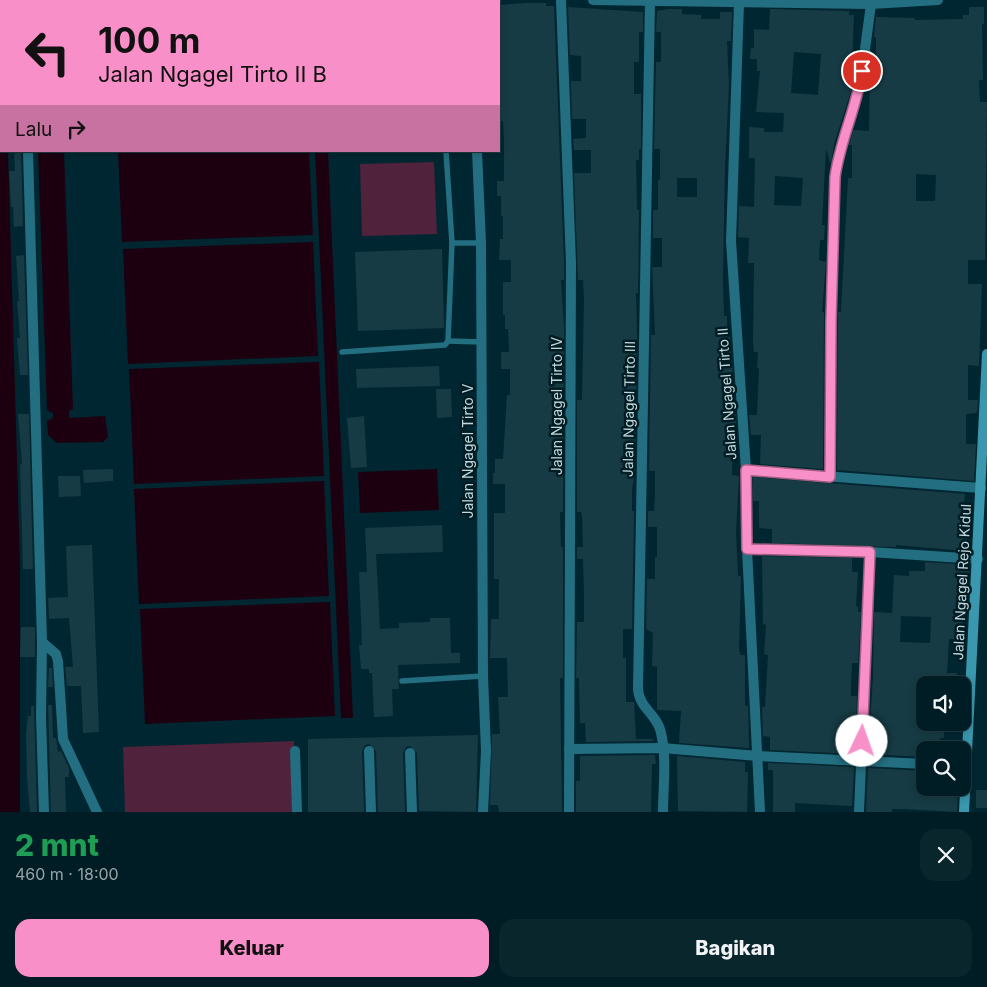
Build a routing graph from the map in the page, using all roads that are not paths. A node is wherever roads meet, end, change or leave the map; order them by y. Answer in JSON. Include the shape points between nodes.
{"nodes":[{"id":1,"x":561,"y":0,"type":"edge"},
{"id":2,"x":593,"y":0,"type":"edge"},
{"id":3,"x":650,"y":0,"type":"edge"},
{"id":4,"x":938,"y":0,"type":"edge"},
{"id":5,"x":739,"y":3,"type":"junction"},
{"id":6,"x":871,"y":4,"type":"junction"},
{"id":7,"x":28,"y":152,"type":"edge"},
{"id":8,"x":446,"y":152,"type":"edge"},
{"id":9,"x":477,"y":152,"type":"edge"},
{"id":10,"x":481,"y":243,"type":"junction"},
{"id":11,"x":452,"y":244,"type":"junction"},
{"id":12,"x":448,"y":341,"type":"junction"},
{"id":13,"x":482,"y":342,"type":"junction"},
{"id":14,"x":342,"y":352,"type":"dead end"},
{"id":15,"x":987,"y":354,"type":"edge"},
{"id":16,"x":746,"y":470,"type":"junction"},
{"id":17,"x":830,"y":477,"type":"junction"},
{"id":18,"x":981,"y":488,"type":"junction"},
{"id":19,"x":747,"y":549,"type":"junction"},
{"id":20,"x":870,"y":552,"type":"junction"},
{"id":21,"x":978,"y":559,"type":"junction"},
{"id":22,"x":42,"y":642,"type":"junction"},
{"id":23,"x":483,"y":676,"type":"junction"},
{"id":24,"x":402,"y":681,"type":"dead end"},
{"id":25,"x":966,"y":741,"type":"edge"},
{"id":26,"x":662,"y":748,"type":"junction"},
{"id":27,"x":569,"y":749,"type":"junction"},
{"id":28,"x":295,"y":751,"type":"dead end"},
{"id":29,"x":370,"y":751,"type":"dead end"},
{"id":30,"x":410,"y":753,"type":"dead end"},
{"id":31,"x":758,"y":756,"type":"junction"},
{"id":32,"x":861,"y":760,"type":"junction"},
{"id":33,"x":916,"y":763,"type":"edge"},
{"id":34,"x":964,"y":796,"type":"edge"},
{"id":35,"x":44,"y":812,"type":"edge"},
{"id":36,"x":97,"y":812,"type":"edge"},
{"id":37,"x":297,"y":812,"type":"edge"},
{"id":38,"x":371,"y":812,"type":"edge"},
{"id":39,"x":412,"y":812,"type":"edge"},
{"id":40,"x":483,"y":812,"type":"edge"},
{"id":41,"x":569,"y":812,"type":"edge"},
{"id":42,"x":663,"y":812,"type":"edge"},
{"id":43,"x":760,"y":812,"type":"edge"},
{"id":44,"x":859,"y":812,"type":"edge"},
{"id":45,"x":964,"y":812,"type":"edge"}],
"edges":[{"from":1,"to":27,"type":"street","name":"Jalan Ngagel Tirto IV","via":[[572,263]]},
{"from":2,"to":3,"type":"street"},
{"from":3,"to":5,"type":"street"},
{"from":3,"to":26,"type":"street","name":"Jalan Ngagel Tirto III","via":[[638,689],[641,703],[659,725]]},
{"from":4,"to":6,"type":"street"},
{"from":5,"to":6,"type":"street"},
{"from":5,"to":16,"type":"street","name":"Jalan Ngagel Tirto II","via":[[731,241]]},
{"from":6,"to":17,"type":"street","via":[[860,87],[835,177]]},
{"from":7,"to":22,"type":"street"},
{"from":8,"to":11,"type":"lane"},
{"from":9,"to":10,"type":"street","name":"Jalan Ngagel Tirto V"},
{"from":10,"to":11,"type":"lane"},
{"from":10,"to":13,"type":"street","name":"Jalan Ngagel Tirto V"},
{"from":11,"to":12,"type":"lane"},
{"from":12,"to":13,"type":"lane"},
{"from":12,"to":14,"type":"lane","via":[[445,345]]},
{"from":13,"to":23,"type":"street","name":"Jalan Ngagel Tirto V"},
{"from":15,"to":18,"type":"main road","name":"Jalan Ngagel Rejo Kidul"},
{"from":16,"to":17,"type":"street"},
{"from":16,"to":19,"type":"street","name":"Jalan Ngagel Tirto II"},
{"from":17,"to":18,"type":"street"},
{"from":18,"to":21,"type":"main road","name":"Jalan Ngagel Rejo Kidul"},
{"from":19,"to":20,"type":"street"},
{"from":19,"to":31,"type":"street","name":"Jalan Ngagel Tirto II"},
{"from":20,"to":21,"type":"street"},
{"from":20,"to":32,"type":"street"},
{"from":21,"to":25,"type":"main road","name":"Jalan Ngagel Rejo Kidul"},
{"from":22,"to":35,"type":"street"},
{"from":22,"to":36,"type":"street","via":[[56,654],[58,662],[63,739]]},
{"from":23,"to":24,"type":"lane"},
{"from":23,"to":40,"type":"street","name":"Jalan Ngagel Tirto V","via":[[486,751]]},
{"from":26,"to":27,"type":"street"},
{"from":26,"to":31,"type":"street"},
{"from":26,"to":42,"type":"street","name":"Jalan Ngagel Tirto III"},
{"from":27,"to":41,"type":"street","name":"Jalan Ngagel Tirto IV"},
{"from":28,"to":37,"type":"street"},
{"from":29,"to":38,"type":"street"},
{"from":30,"to":39,"type":"street"},
{"from":31,"to":32,"type":"street"},
{"from":31,"to":43,"type":"street","name":"Jalan Ngagel Tirto II"},
{"from":32,"to":33,"type":"street"},
{"from":32,"to":44,"type":"street"},
{"from":34,"to":45,"type":"main road","name":"Jalan Ngagel Rejo Kidul"}]}
